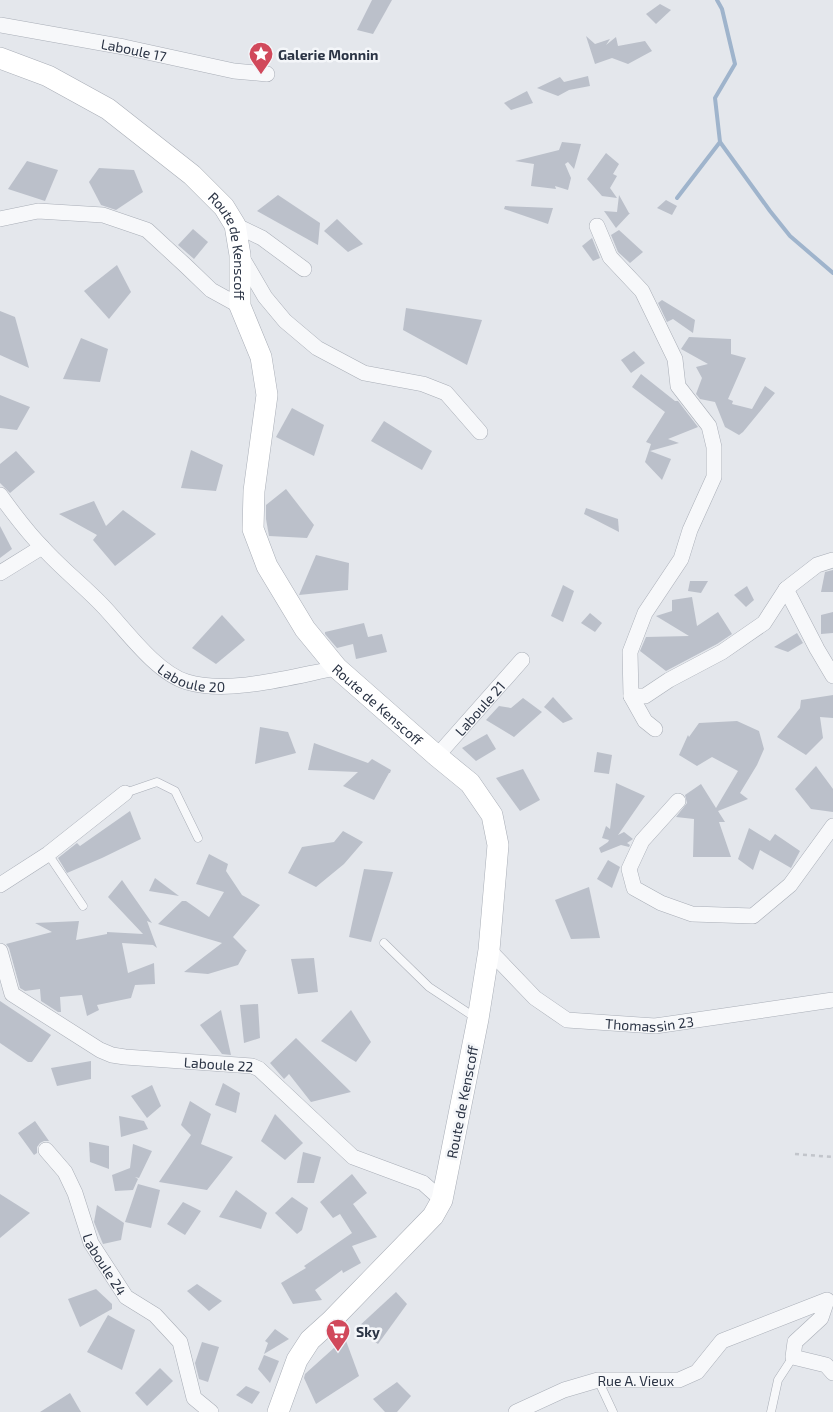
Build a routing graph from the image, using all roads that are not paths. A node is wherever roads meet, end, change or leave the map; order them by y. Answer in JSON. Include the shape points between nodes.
{"nodes":[{"id":1,"x":0,"y":25,"type":"edge"},
{"id":2,"x":0,"y":58,"type":"edge"},
{"id":3,"x":267,"y":74,"type":"dead end"},
{"id":4,"x":0,"y":219,"type":"edge"},
{"id":5,"x":235,"y":225,"type":"junction"},
{"id":6,"x":597,"y":226,"type":"dead end"},
{"id":7,"x":240,"y":255,"type":"junction"},
{"id":8,"x":304,"y":269,"type":"dead end"},
{"id":9,"x":240,"y":306,"type":"junction"},
{"id":10,"x":480,"y":432,"type":"dead end"},
{"id":11,"x":0,"y":494,"type":"edge"},
{"id":12,"x":42,"y":547,"type":"junction"},
{"id":13,"x":833,"y":560,"type":"edge"},
{"id":14,"x":0,"y":573,"type":"edge"},
{"id":15,"x":786,"y":589,"type":"junction"},
{"id":16,"x":522,"y":660,"type":"dead end"},
{"id":17,"x":337,"y":668,"type":"junction"},
{"id":18,"x":833,"y":676,"type":"edge"},
{"id":19,"x":631,"y":696,"type":"junction"},
{"id":20,"x":655,"y":729,"type":"dead end"},
{"id":21,"x":437,"y":756,"type":"junction"},
{"id":22,"x":125,"y":793,"type":"joint"},
{"id":23,"x":678,"y":801,"type":"dead end"},
{"id":24,"x":833,"y":826,"type":"edge"},
{"id":25,"x":198,"y":838,"type":"dead end"},
{"id":26,"x":48,"y":854,"type":"junction"},
{"id":27,"x":0,"y":885,"type":"edge"},
{"id":28,"x":83,"y":906,"type":"dead end"},
{"id":29,"x":384,"y":943,"type":"dead end"},
{"id":30,"x":489,"y":950,"type":"junction"},
{"id":31,"x":0,"y":951,"type":"edge"},
{"id":32,"x":6,"y":995,"type":"edge"},
{"id":33,"x":833,"y":1000,"type":"edge"},
{"id":34,"x":478,"y":1019,"type":"junction"},
{"id":35,"x":46,"y":1150,"type":"dead end"},
{"id":36,"x":442,"y":1200,"type":"junction"},
{"id":37,"x":830,"y":1298,"type":"edge"},
{"id":38,"x":793,"y":1357,"type":"junction"},
{"id":39,"x":833,"y":1373,"type":"edge"},
{"id":40,"x":598,"y":1380,"type":"junction"},
{"id":41,"x":211,"y":1412,"type":"edge"},
{"id":42,"x":278,"y":1412,"type":"edge"},
{"id":43,"x":516,"y":1412,"type":"edge"},
{"id":44,"x":613,"y":1412,"type":"edge"},
{"id":45,"x":771,"y":1412,"type":"edge"}],
"edges":[{"from":1,"to":3,"type":"street","name":"Laboule 17","via":[[124,46],[234,71]]},
{"from":2,"to":5,"type":"main road","name":"Route de Kenscoff","via":[[48,76],[108,108],[192,175],[224,207]]},
{"from":4,"to":9,"type":"street","via":[[38,211],[102,215],[147,230],[211,290]]},
{"from":5,"to":7,"type":"main road","name":"Route de Kenscoff"},
{"from":5,"to":8,"type":"street","via":[[262,238]]},
{"from":6,"to":19,"type":"street","via":[[610,257],[642,291],[675,360],[678,386],[709,426],[714,447],[714,477],[681,559],[645,613],[630,652]]},
{"from":7,"to":9,"type":"main road","name":"Route de Kenscoff"},
{"from":7,"to":10,"type":"street","via":[[265,297],[285,322],[317,348],[364,373],[423,384],[446,393]]},
{"from":9,"to":17,"type":"main road","name":"Route de Kenscoff","via":[[261,357],[267,395],[254,490],[253,529],[271,574],[304,629]]},
{"from":11,"to":12,"type":"street","name":"Laboule 20"},
{"from":12,"to":14,"type":"street"},
{"from":12,"to":17,"type":"street","name":"Laboule 20","via":[[158,665],[188,683],[232,686]]},
{"from":13,"to":15,"type":"street","via":[[817,565]]},
{"from":15,"to":18,"type":"street"},
{"from":15,"to":19,"type":"street","via":[[764,623],[722,652],[645,696]]},
{"from":16,"to":21,"type":"street","name":"Laboule 21"},
{"from":17,"to":21,"type":"main road","name":"Route de Kenscoff"},
{"from":19,"to":20,"type":"street","via":[[645,722]]},
{"from":21,"to":30,"type":"main road","name":"Route de Kenscoff","via":[[470,783],[492,815],[498,845]]},
{"from":22,"to":25,"type":"lane","via":[[157,782],[175,791]]},
{"from":22,"to":26,"type":"street"},
{"from":23,"to":24,"type":"street","via":[[642,841],[630,869],[634,888],[661,903],[692,914],[753,916],[790,885]]},
{"from":26,"to":27,"type":"street"},
{"from":26,"to":28,"type":"lane"},
{"from":29,"to":34,"type":"lane","via":[[429,987]]},
{"from":30,"to":33,"type":"street","name":"Thomassin 23","via":[[535,998],[567,1020],[655,1026]]},
{"from":30,"to":34,"type":"main road","name":"Route de Kenscoff"},
{"from":31,"to":32,"type":"street","name":"Laboule 22"},
{"from":32,"to":36,"type":"street","name":"Laboule 22","via":[[112,1055],[259,1069],[353,1157],[423,1183]]},
{"from":34,"to":36,"type":"main road","name":"Route de Kenscoff"},
{"from":35,"to":41,"type":"street","name":"Laboule 24","via":[[65,1172],[91,1242],[126,1297],[155,1315],[180,1342],[194,1398]]},
{"from":36,"to":42,"type":"main road","name":"Route de Kenscoff","via":[[433,1216],[310,1340],[297,1360]]},
{"from":37,"to":38,"type":"street","name":"Rue A. Vieux","via":[[821,1318],[795,1342]]},
{"from":37,"to":40,"type":"street","name":"Rue A. Vieux","via":[[722,1341],[697,1372],[679,1380]]},
{"from":38,"to":39,"type":"street","via":[[826,1365]]},
{"from":38,"to":45,"type":"lane","via":[[778,1380]]},
{"from":40,"to":43,"type":"street","name":"Rue A. Vieux","via":[[564,1390]]},
{"from":40,"to":44,"type":"lane"}]}
